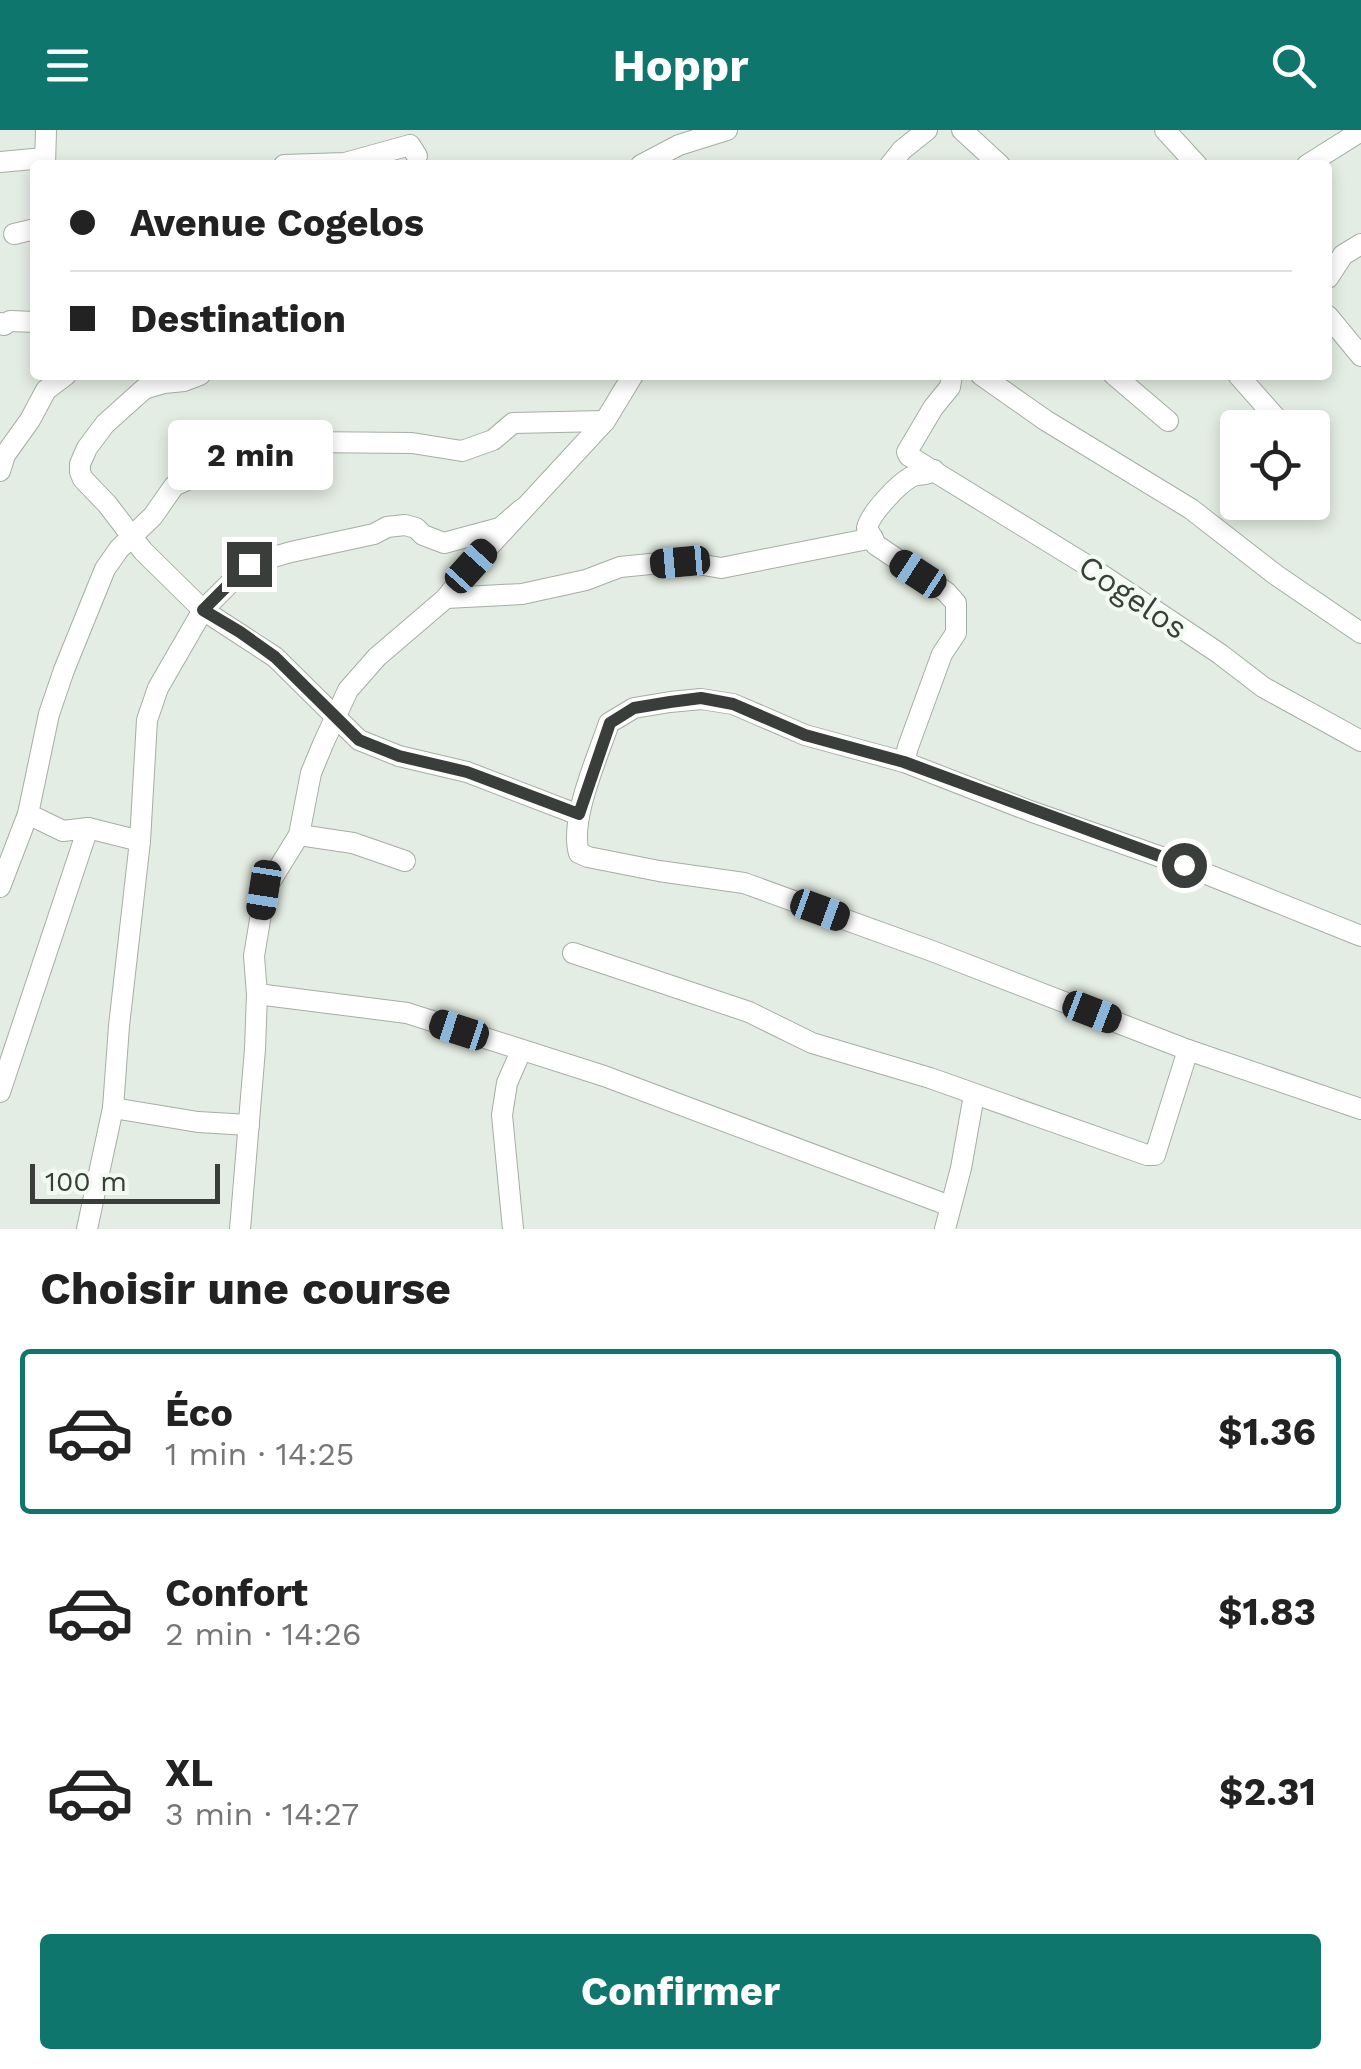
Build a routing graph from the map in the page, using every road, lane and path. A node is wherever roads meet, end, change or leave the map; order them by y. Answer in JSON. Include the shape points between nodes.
{"nodes":[{"id":1,"x":46,"y":130,"type":"edge"},
{"id":2,"x":414,"y":130,"type":"edge"},
{"id":3,"x":727,"y":130,"type":"edge"},
{"id":4,"x":926,"y":130,"type":"edge"},
{"id":5,"x":962,"y":130,"type":"edge"},
{"id":6,"x":1361,"y":130,"type":"edge"},
{"id":7,"x":1170,"y":132,"type":"edge"},
{"id":8,"x":677,"y":138,"type":"edge"},
{"id":9,"x":44,"y":160,"type":"edge"},
{"id":10,"x":356,"y":160,"type":"edge"},
{"id":11,"x":418,"y":160,"type":"edge"},
{"id":12,"x":655,"y":160,"type":"edge"},
{"id":13,"x":894,"y":160,"type":"edge"},
{"id":14,"x":995,"y":160,"type":"edge"},
{"id":15,"x":1193,"y":160,"type":"edge"},
{"id":16,"x":1315,"y":160,"type":"edge"},
{"id":17,"x":0,"y":162,"type":"edge"},
{"id":18,"x":30,"y":162,"type":"edge"},
{"id":19,"x":30,"y":230,"type":"edge"},
{"id":20,"x":14,"y":234,"type":"dead end"},
{"id":21,"x":1361,"y":244,"type":"edge"},
{"id":22,"x":1332,"y":271,"type":"edge"},
{"id":23,"x":1332,"y":321,"type":"edge"},
{"id":24,"x":30,"y":322,"type":"edge"},
{"id":25,"x":0,"y":323,"type":"edge"},
{"id":26,"x":1361,"y":356,"type":"edge"},
{"id":27,"x":59,"y":380,"type":"edge"},
{"id":28,"x":187,"y":380,"type":"edge"},
{"id":29,"x":630,"y":380,"type":"edge"},
{"id":30,"x":951,"y":380,"type":"edge"},
{"id":31,"x":988,"y":380,"type":"edge"},
{"id":32,"x":1120,"y":380,"type":"edge"},
{"id":33,"x":1242,"y":380,"type":"edge"},
{"id":34,"x":1269,"y":410,"type":"edge"},
{"id":35,"x":605,"y":421,"type":"junction"},
{"id":36,"x":1168,"y":421,"type":"dead end"},
{"id":37,"x":934,"y":470,"type":"junction"},
{"id":38,"x":0,"y":471,"type":"edge"},
{"id":39,"x":522,"y":509,"type":"junction"},
{"id":40,"x":132,"y":537,"type":"junction"},
{"id":41,"x":873,"y":538,"type":"junction"},
{"id":42,"x":446,"y":598,"type":"junction"},
{"id":43,"x":203,"y":610,"type":"junction"},
{"id":44,"x":1361,"y":633,"type":"edge"},
{"id":45,"x":335,"y":718,"type":"junction"},
{"id":46,"x":1361,"y":741,"type":"edge"},
{"id":47,"x":904,"y":762,"type":"junction"},
{"id":48,"x":28,"y":814,"type":"junction"},
{"id":49,"x":579,"y":814,"type":"junction"},
{"id":50,"x":88,"y":828,"type":"junction"},
{"id":51,"x":299,"y":835,"type":"junction"},
{"id":52,"x":140,"y":840,"type":"junction"},
{"id":53,"x":405,"y":861,"type":"dead end"},
{"id":54,"x":0,"y":887,"type":"edge"},
{"id":55,"x":1361,"y":936,"type":"edge"},
{"id":56,"x":573,"y":953,"type":"dead end"},
{"id":57,"x":257,"y":994,"type":"junction"},
{"id":58,"x":1188,"y":1050,"type":"junction"},
{"id":59,"x":522,"y":1051,"type":"junction"},
{"id":60,"x":0,"y":1092,"type":"edge"},
{"id":61,"x":974,"y":1095,"type":"junction"},
{"id":62,"x":113,"y":1108,"type":"junction"},
{"id":63,"x":1361,"y":1109,"type":"edge"},
{"id":64,"x":249,"y":1125,"type":"junction"},
{"id":65,"x":950,"y":1206,"type":"junction"},
{"id":66,"x":87,"y":1229,"type":"edge"},
{"id":67,"x":240,"y":1229,"type":"edge"},
{"id":68,"x":514,"y":1229,"type":"edge"},
{"id":69,"x":945,"y":1229,"type":"edge"}],
"edges":[{"from":1,"to":9,"type":"street"},
{"from":2,"to":11,"type":"street"},
{"from":3,"to":8,"type":"street"},
{"from":4,"to":13,"type":"street"},
{"from":5,"to":14,"type":"street"},
{"from":6,"to":16,"type":"street"},
{"from":7,"to":15,"type":"street"},
{"from":8,"to":12,"type":"street"},
{"from":10,"to":11,"type":"street","via":[[410,145]]},
{"from":17,"to":18,"type":"street"},
{"from":19,"to":20,"type":"street"},
{"from":21,"to":22,"type":"street","via":[[1342,254]]},
{"from":23,"to":26,"type":"street"},
{"from":24,"to":25,"type":"street"},
{"from":27,"to":38,"type":"street","via":[[46,390]]},
{"from":28,"to":40,"type":"street","via":[[144,389],[105,424],[80,464],[84,480]]},
{"from":29,"to":35,"type":"street"},
{"from":30,"to":37,"type":"street","name":"Cogelos","via":[[907,452]]},
{"from":31,"to":44,"type":"street","via":[[1190,509]]},
{"from":32,"to":36,"type":"street"},
{"from":33,"to":34,"type":"street"},
{"from":35,"to":39,"type":"street"},
{"from":35,"to":40,"type":"street","via":[[513,423],[493,440],[462,451],[412,442],[304,442],[248,452],[174,486]]},
{"from":37,"to":41,"type":"street","via":[[912,476],[871,514],[867,528]]},
{"from":37,"to":46,"type":"street","name":"Cogelos","via":[[1264,687]]},
{"from":39,"to":42,"type":"street"},
{"from":39,"to":43,"type":"street","via":[[500,528],[444,543],[405,525],[249,564]]},
{"from":40,"to":43,"type":"street"},
{"from":40,"to":48,"type":"street","via":[[105,569],[64,670]]},
{"from":41,"to":42,"type":"street","via":[[720,568],[680,562],[620,567],[522,594]]},
{"from":41,"to":47,"type":"street","via":[[956,603],[956,633],[942,654]]},
{"from":42,"to":45,"type":"street","via":[[377,657],[348,690]]},
{"from":43,"to":45,"type":"street","via":[[275,657]]},
{"from":43,"to":52,"type":"street","via":[[147,720]]},
{"from":45,"to":49,"type":"street","via":[[359,740],[399,756],[467,772]]},
{"from":45,"to":51,"type":"street","via":[[312,773]]},
{"from":47,"to":49,"type":"street","via":[[805,735],[733,704],[701,698],[634,708],[610,723]]},
{"from":47,"to":55,"type":"street"},
{"from":48,"to":50,"type":"street","via":[[62,831]]},
{"from":48,"to":54,"type":"street"},
{"from":49,"to":58,"type":"street","via":[[576,842],[588,857],[744,883]]},
{"from":50,"to":52,"type":"street"},
{"from":50,"to":60,"type":"street"},
{"from":51,"to":53,"type":"street","via":[[353,843]]},
{"from":51,"to":57,"type":"street","via":[[264,890],[254,956]]},
{"from":52,"to":62,"type":"street"},
{"from":56,"to":61,"type":"street","via":[[748,1012],[812,1043]]},
{"from":57,"to":59,"type":"street","via":[[407,1013]]},
{"from":57,"to":64,"type":"street"},
{"from":58,"to":61,"type":"street","via":[[1155,1155]]},
{"from":58,"to":63,"type":"street"},
{"from":59,"to":65,"type":"street"},
{"from":59,"to":68,"type":"street","via":[[502,1115]]},
{"from":61,"to":65,"type":"street"},
{"from":62,"to":64,"type":"street"},
{"from":62,"to":66,"type":"street"},
{"from":64,"to":67,"type":"street"},
{"from":65,"to":69,"type":"street"}]}
